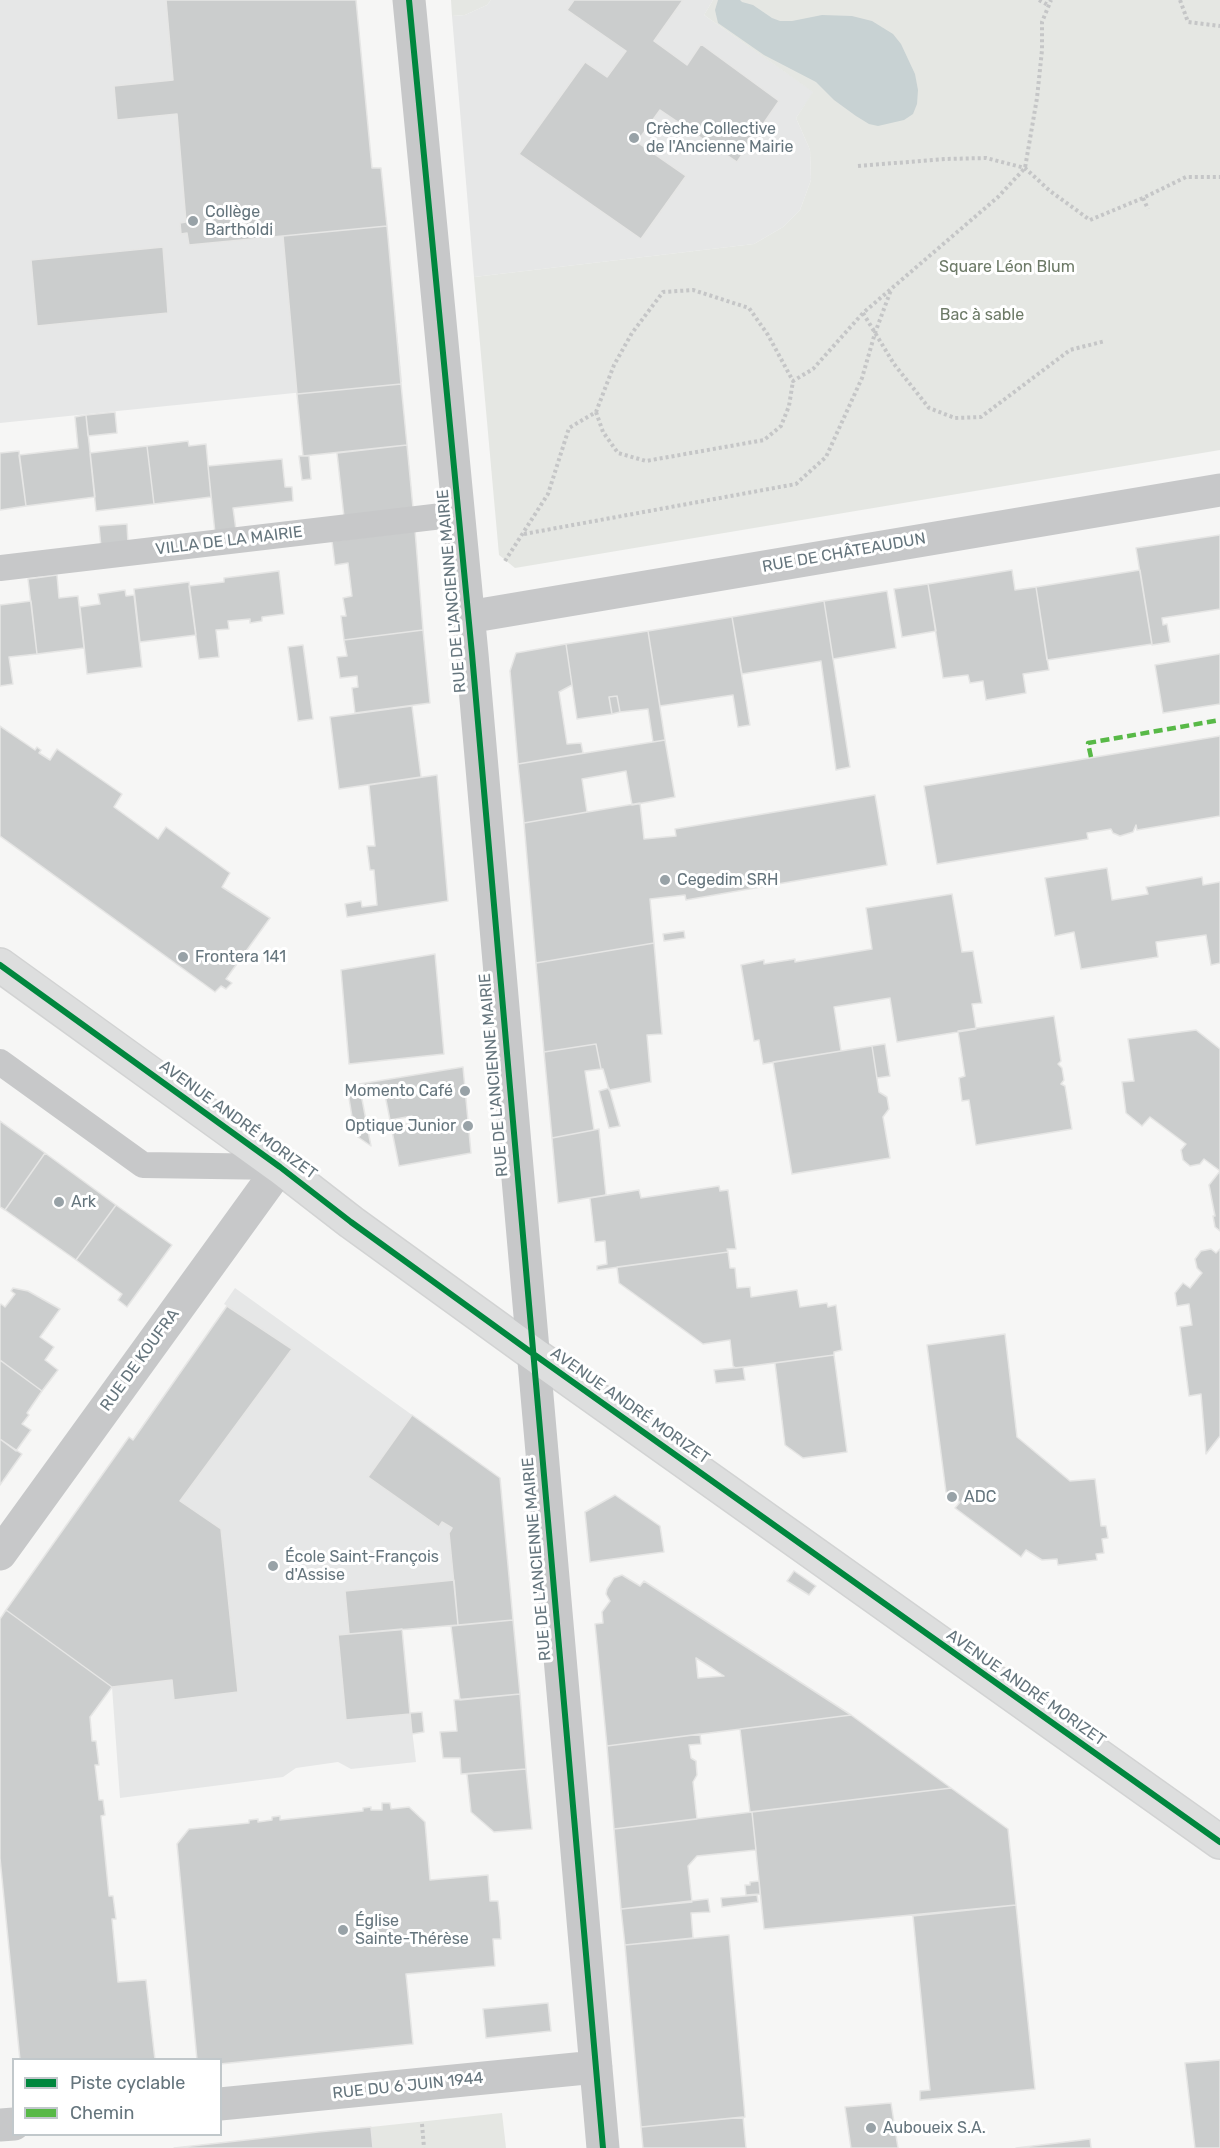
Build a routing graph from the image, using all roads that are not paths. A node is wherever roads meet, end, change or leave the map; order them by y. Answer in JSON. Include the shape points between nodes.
{"nodes":[{"id":1,"x":409,"y":0,"type":"edge"},
{"id":2,"x":1220,"y":490,"type":"edge"},
{"id":3,"x":459,"y":514,"type":"junction"},
{"id":4,"x":0,"y":568,"type":"edge"},
{"id":5,"x":468,"y":616,"type":"junction"},
{"id":6,"x":0,"y":965,"type":"edge"},
{"id":7,"x":0,"y":1062,"type":"edge"},
{"id":8,"x":280,"y":1167,"type":"junction"},
{"id":9,"x":532,"y":1353,"type":"junction"},
{"id":10,"x":0,"y":1554,"type":"edge"},
{"id":11,"x":1220,"y":1842,"type":"edge"},
{"id":12,"x":596,"y":2067,"type":"junction"},
{"id":13,"x":222,"y":2104,"type":"edge"},
{"id":14,"x":603,"y":2148,"type":"edge"}],
"edges":[{"from":1,"to":3,"type":"street","name":"RUE DE L'ANCIENNE MAIRIE"},
{"from":2,"to":5,"type":"street","name":"RUE DE CHÂTEAUDUN"},
{"from":3,"to":4,"type":"lane","name":"VILLA DE LA MAIRIE"},
{"from":3,"to":5,"type":"street","name":"RUE DE L'ANCIENNE MAIRIE"},
{"from":5,"to":9,"type":"street","name":"RUE DE L'ANCIENNE MAIRIE"},
{"from":6,"to":8,"type":"main road","name":"AVENUE ANDRÉ MORIZET"},
{"from":7,"to":8,"type":"lane","name":"AVENUE ANDRÉ MORIZET","via":[[144,1165]]},
{"from":8,"to":9,"type":"main road","name":"AVENUE ANDRÉ MORIZET"},
{"from":8,"to":10,"type":"street","name":"RUE DE KOUFRA"},
{"from":9,"to":11,"type":"main road","name":"AVENUE ANDRÉ MORIZET"},
{"from":9,"to":12,"type":"street","name":"RUE DE L'ANCIENNE MAIRIE"},
{"from":12,"to":13,"type":"street","name":"RUE DU 6 JUIN 1944"},
{"from":12,"to":14,"type":"street","name":"RUE DE L'ANCIENNE MAIRIE"}]}
